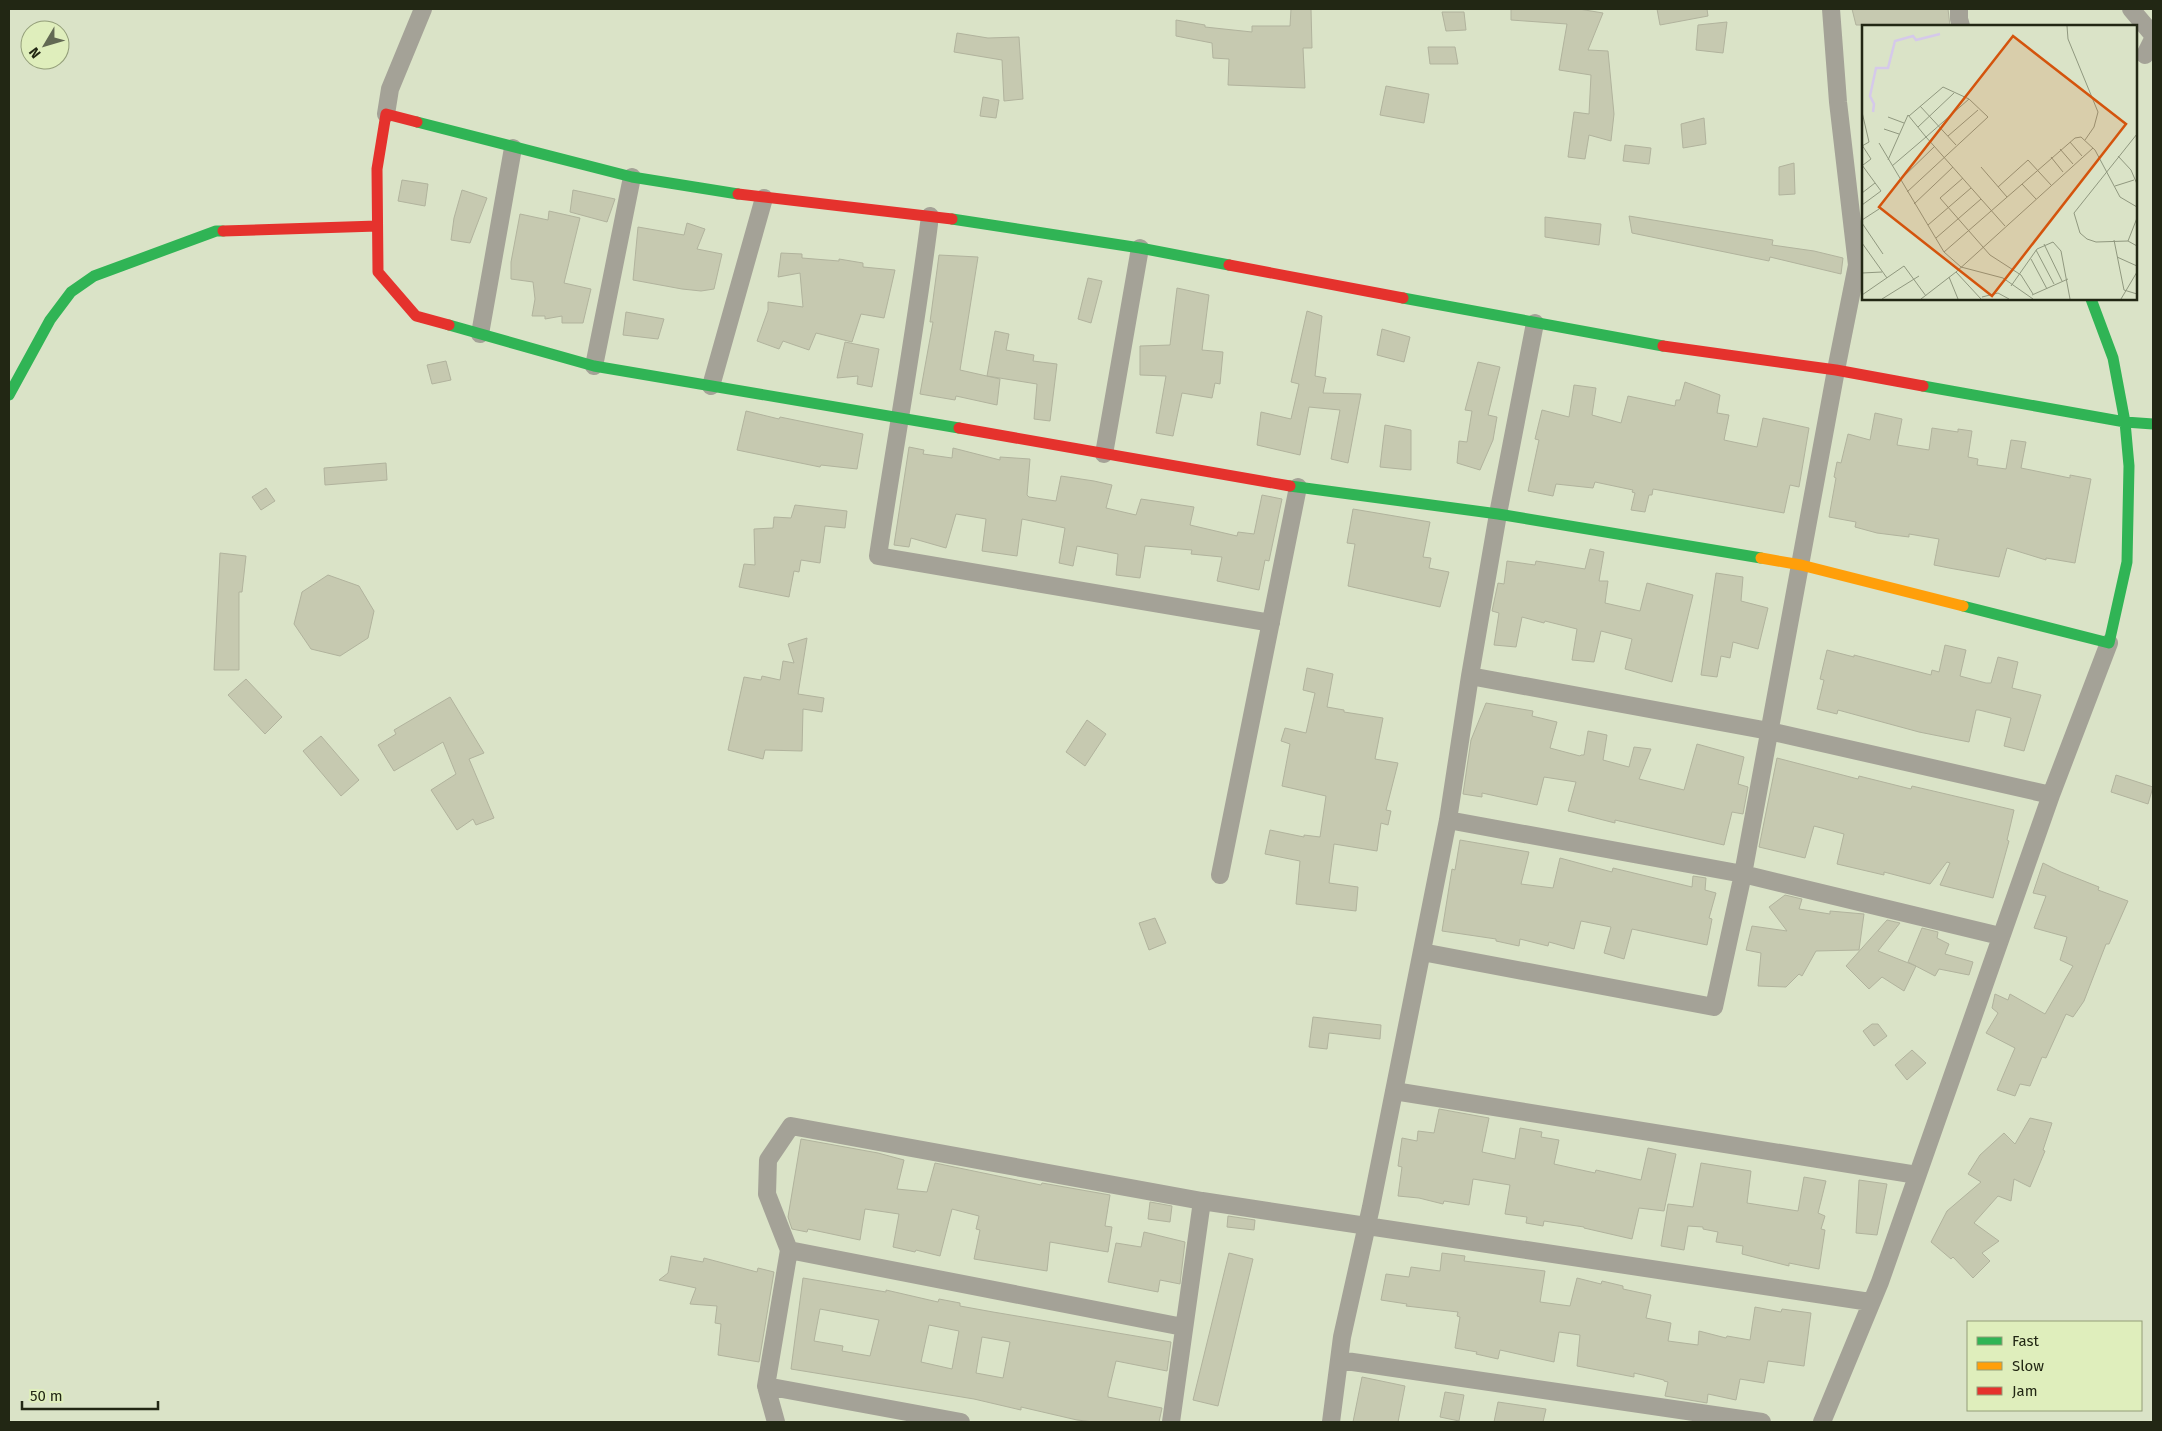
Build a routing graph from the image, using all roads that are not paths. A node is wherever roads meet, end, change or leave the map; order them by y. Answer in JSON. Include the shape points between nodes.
{"nodes":[{"id":1,"x":423,"y":9,"type":"edge"},
{"id":2,"x":1831,"y":9,"type":"edge"},
{"id":3,"x":1959,"y":9,"type":"edge"},
{"id":4,"x":2131,"y":9,"type":"edge"},
{"id":5,"x":1961,"y":25,"type":"edge"},
{"id":6,"x":2153,"y":35,"type":"edge"},
{"id":7,"x":386,"y":114,"type":"junction"},
{"id":8,"x":513,"y":148,"type":"junction"},
{"id":9,"x":632,"y":177,"type":"junction"},
{"id":10,"x":764,"y":198,"type":"junction"},
{"id":11,"x":930,"y":216,"type":"junction"},
{"id":12,"x":377,"y":226,"type":"junction"},
{"id":13,"x":1140,"y":248,"type":"junction"},
{"id":14,"x":2091,"y":300,"type":"edge"},
{"id":15,"x":1535,"y":323,"type":"junction"},
{"id":16,"x":480,"y":334,"type":"junction"},
{"id":17,"x":594,"y":366,"type":"junction"},
{"id":18,"x":1836,"y":370,"type":"junction"},
{"id":19,"x":711,"y":386,"type":"junction"},
{"id":20,"x":9,"y":395,"type":"edge"},
{"id":21,"x":898,"y":417,"type":"junction"},
{"id":22,"x":2125,"y":422,"type":"junction"},
{"id":23,"x":2153,"y":424,"type":"edge"},
{"id":24,"x":1104,"y":454,"type":"junction"},
{"id":25,"x":1298,"y":487,"type":"junction"},
{"id":26,"x":1498,"y":514,"type":"junction"},
{"id":27,"x":1800,"y":565,"type":"junction"},
{"id":28,"x":1271,"y":623,"type":"junction"},
{"id":29,"x":2109,"y":643,"type":"junction"},
{"id":30,"x":1470,"y":676,"type":"junction"},
{"id":31,"x":1769,"y":731,"type":"junction"},
{"id":32,"x":2051,"y":795,"type":"junction"},
{"id":33,"x":1448,"y":820,"type":"junction"},
{"id":34,"x":1743,"y":874,"type":"junction"},
{"id":35,"x":1220,"y":875,"type":"dead end"},
{"id":36,"x":2000,"y":936,"type":"junction"},
{"id":37,"x":1422,"y":952,"type":"junction"},
{"id":38,"x":1394,"y":1091,"type":"junction"},
{"id":39,"x":1917,"y":1175,"type":"junction"},
{"id":40,"x":1202,"y":1201,"type":"junction"},
{"id":41,"x":1367,"y":1226,"type":"junction"},
{"id":42,"x":789,"y":1250,"type":"junction"},
{"id":43,"x":1870,"y":1302,"type":"junction"},
{"id":44,"x":1183,"y":1327,"type":"junction"},
{"id":45,"x":1339,"y":1360,"type":"junction"},
{"id":46,"x":766,"y":1386,"type":"junction"},
{"id":47,"x":776,"y":1422,"type":"edge"},
{"id":48,"x":961,"y":1422,"type":"edge"},
{"id":49,"x":1172,"y":1422,"type":"edge"},
{"id":50,"x":1331,"y":1422,"type":"edge"},
{"id":51,"x":1762,"y":1422,"type":"edge"},
{"id":52,"x":1822,"y":1422,"type":"edge"}],
"edges":[{"from":1,"to":7,"type":"street","via":[[390,89]]},
{"from":2,"to":18,"type":"street","via":[[1838,102],[1858,265]]},
{"from":3,"to":5,"type":"street"},
{"from":4,"to":6,"type":"street"},
{"from":7,"to":8,"type":"street"},
{"from":7,"to":12,"type":"street","via":[[377,168]]},
{"from":8,"to":9,"type":"street"},
{"from":8,"to":16,"type":"street"},
{"from":9,"to":10,"type":"street"},
{"from":9,"to":17,"type":"street"},
{"from":10,"to":11,"type":"street"},
{"from":10,"to":19,"type":"street"},
{"from":11,"to":13,"type":"street"},
{"from":11,"to":21,"type":"street","via":[[918,309]]},
{"from":12,"to":16,"type":"street","via":[[378,272],[416,316]]},
{"from":12,"to":20,"type":"street","via":[[216,231],[94,276],[71,292],[50,320]]},
{"from":13,"to":15,"type":"street"},
{"from":13,"to":24,"type":"street"},
{"from":14,"to":22,"type":"street","via":[[2113,358]]},
{"from":15,"to":18,"type":"street","via":[[1634,342]]},
{"from":15,"to":26,"type":"street"},
{"from":16,"to":17,"type":"street"},
{"from":17,"to":19,"type":"street"},
{"from":18,"to":22,"type":"street"},
{"from":18,"to":27,"type":"street"},
{"from":19,"to":21,"type":"street"},
{"from":21,"to":24,"type":"street"},
{"from":21,"to":28,"type":"street","via":[[878,556]]},
{"from":22,"to":23,"type":"street"},
{"from":22,"to":29,"type":"street","via":[[2129,466],[2127,562]]},
{"from":24,"to":25,"type":"street"},
{"from":25,"to":26,"type":"street"},
{"from":25,"to":28,"type":"street"},
{"from":26,"to":27,"type":"street"},
{"from":26,"to":30,"type":"street"},
{"from":27,"to":29,"type":"street"},
{"from":27,"to":31,"type":"street"},
{"from":28,"to":35,"type":"street"},
{"from":29,"to":32,"type":"street"},
{"from":30,"to":31,"type":"street"},
{"from":30,"to":33,"type":"street"},
{"from":31,"to":32,"type":"street"},
{"from":31,"to":34,"type":"street"},
{"from":32,"to":36,"type":"street"},
{"from":33,"to":34,"type":"street"},
{"from":33,"to":37,"type":"street"},
{"from":34,"to":36,"type":"street"},
{"from":34,"to":37,"type":"street","via":[[1714,1007]]},
{"from":36,"to":39,"type":"street"},
{"from":37,"to":38,"type":"street"},
{"from":38,"to":39,"type":"street"},
{"from":38,"to":41,"type":"street"},
{"from":39,"to":43,"type":"street"},
{"from":40,"to":41,"type":"street"},
{"from":40,"to":42,"type":"street","via":[[791,1126],[768,1160],[767,1194]]},
{"from":40,"to":44,"type":"street"},
{"from":41,"to":43,"type":"street"},
{"from":41,"to":45,"type":"street"},
{"from":42,"to":44,"type":"street"},
{"from":42,"to":46,"type":"street"},
{"from":43,"to":52,"type":"street"},
{"from":44,"to":49,"type":"street"},
{"from":45,"to":50,"type":"street"},
{"from":45,"to":51,"type":"street"},
{"from":46,"to":47,"type":"street"},
{"from":46,"to":48,"type":"street"}]}
